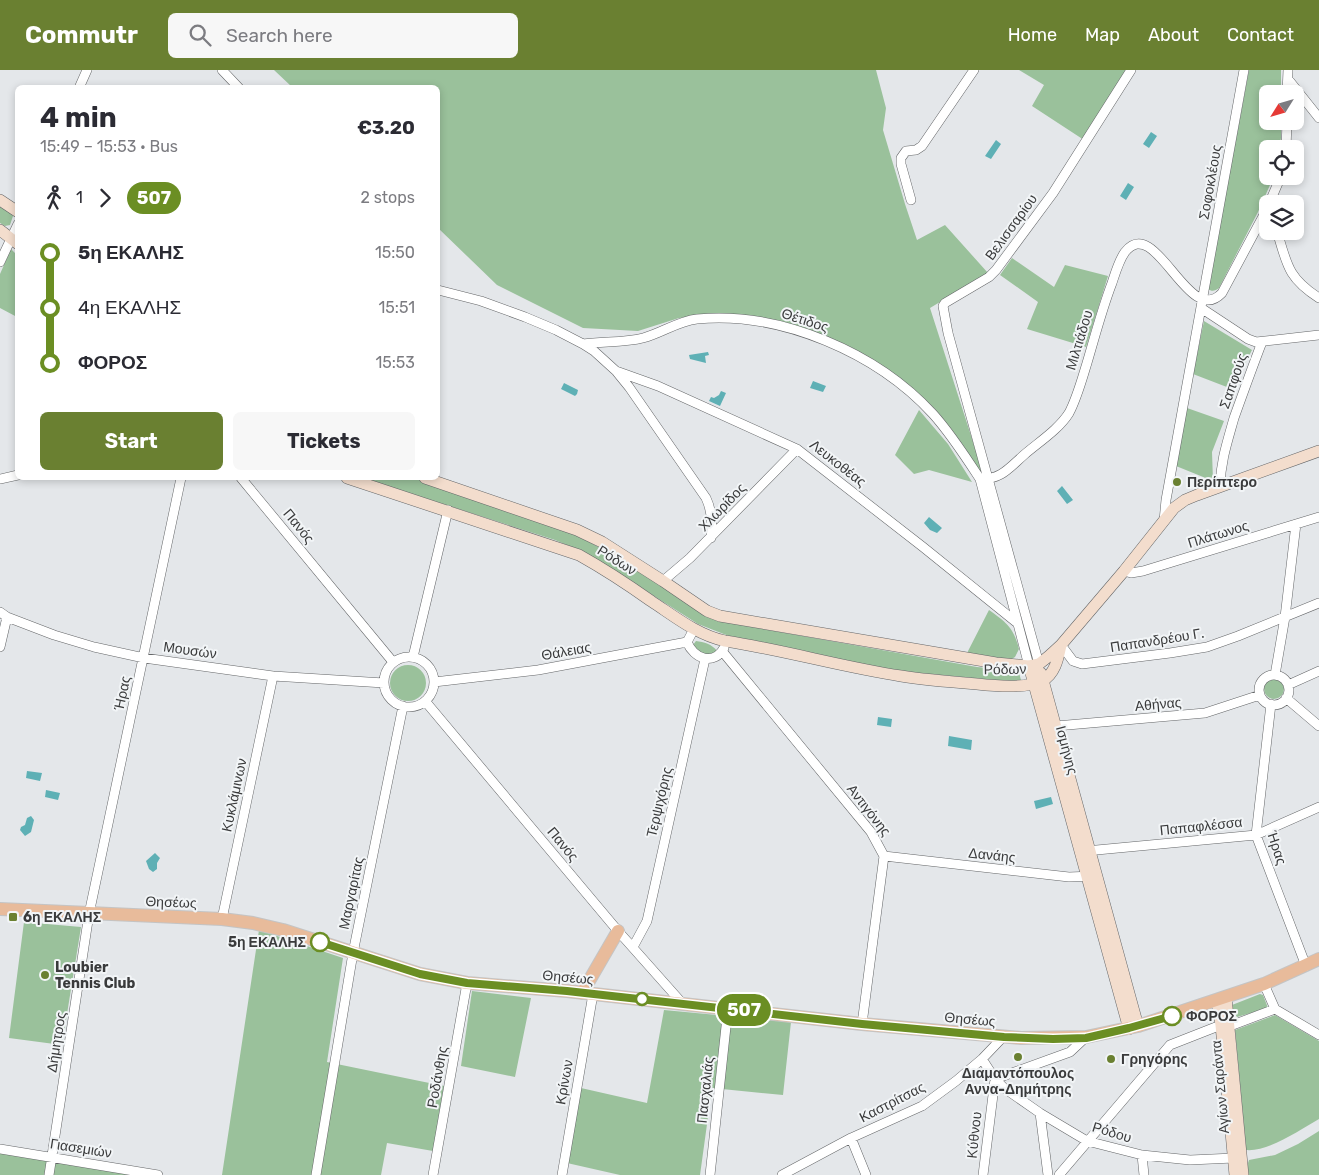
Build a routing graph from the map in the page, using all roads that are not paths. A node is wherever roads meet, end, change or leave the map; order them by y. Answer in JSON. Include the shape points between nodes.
{"nodes":[{"id":1,"x":87,"y":70,"type":"edge"},
{"id":2,"x":222,"y":70,"type":"edge"},
{"id":3,"x":974,"y":70,"type":"edge"},
{"id":4,"x":1131,"y":70,"type":"edge"},
{"id":5,"x":1244,"y":70,"type":"edge"},
{"id":6,"x":1288,"y":74,"type":"edge"},
{"id":7,"x":80,"y":85,"type":"edge"},
{"id":8,"x":236,"y":85,"type":"edge"},
{"id":9,"x":1319,"y":118,"type":"edge"},
{"id":10,"x":0,"y":200,"type":"edge"},
{"id":11,"x":911,"y":200,"type":"dead end"},
{"id":12,"x":15,"y":210,"type":"edge"},
{"id":13,"x":1259,"y":222,"type":"edge"},
{"id":14,"x":0,"y":230,"type":"edge"},
{"id":15,"x":1279,"y":240,"type":"edge"},
{"id":16,"x":14,"y":241,"type":"edge"},
{"id":17,"x":0,"y":262,"type":"edge"},
{"id":18,"x":440,"y":291,"type":"edge"},
{"id":19,"x":1319,"y":298,"type":"edge"},
{"id":20,"x":1202,"y":303,"type":"junction"},
{"id":21,"x":1319,"y":335,"type":"edge"},
{"id":22,"x":1262,"y":342,"type":"junction"},
{"id":23,"x":583,"y":344,"type":"junction"},
{"id":24,"x":616,"y":371,"type":"junction"},
{"id":25,"x":797,"y":449,"type":"junction"},
{"id":26,"x":1319,"y":451,"type":"edge"},
{"id":27,"x":15,"y":476,"type":"edge"},
{"id":28,"x":0,"y":479,"type":"edge"},
{"id":29,"x":985,"y":479,"type":"junction"},
{"id":30,"x":181,"y":480,"type":"edge"},
{"id":31,"x":243,"y":480,"type":"edge"},
{"id":32,"x":353,"y":480,"type":"edge"},
{"id":33,"x":431,"y":480,"type":"edge"},
{"id":34,"x":1220,"y":486,"type":"junction"},
{"id":35,"x":448,"y":510,"type":"junction"},
{"id":36,"x":1319,"y":517,"type":"edge"},
{"id":37,"x":1164,"y":521,"type":"junction"},
{"id":38,"x":1296,"y":524,"type":"junction"},
{"id":39,"x":711,"y":538,"type":"junction"},
{"id":40,"x":1124,"y":571,"type":"junction"},
{"id":41,"x":663,"y":581,"type":"junction"},
{"id":42,"x":1319,"y":603,"type":"edge"},
{"id":43,"x":3,"y":614,"type":"edge"},
{"id":44,"x":1285,"y":617,"type":"junction"},
{"id":45,"x":1016,"y":622,"type":"junction"},
{"id":46,"x":694,"y":629,"type":"junction"},
{"id":47,"x":686,"y":642,"type":"junction"},
{"id":48,"x":1061,"y":645,"type":"junction"},
{"id":49,"x":723,"y":646,"type":"junction"},
{"id":50,"x":0,"y":647,"type":"edge"},
{"id":51,"x":413,"y":657,"type":"junction"},
{"id":52,"x":144,"y":658,"type":"junction"},
{"id":53,"x":705,"y":659,"type":"junction"},
{"id":54,"x":393,"y":662,"type":"junction"},
{"id":55,"x":1034,"y":665,"type":"junction"},
{"id":56,"x":1319,"y":671,"type":"edge"},
{"id":57,"x":1275,"y":675,"type":"junction"},
{"id":58,"x":273,"y":676,"type":"junction"},
{"id":59,"x":434,"y":682,"type":"junction"},
{"id":60,"x":1038,"y":682,"type":"junction"},
{"id":61,"x":384,"y":683,"type":"junction"},
{"id":62,"x":1288,"y":685,"type":"junction"},
{"id":63,"x":1260,"y":694,"type":"junction"},
{"id":64,"x":1286,"y":698,"type":"junction"},
{"id":65,"x":425,"y":701,"type":"junction"},
{"id":66,"x":1271,"y":704,"type":"junction"},
{"id":67,"x":403,"y":706,"type":"junction"},
{"id":68,"x":1056,"y":726,"type":"junction"},
{"id":69,"x":1319,"y":726,"type":"edge"},
{"id":70,"x":1319,"y":807,"type":"edge"},
{"id":71,"x":1256,"y":835,"type":"junction"},
{"id":72,"x":1085,"y":851,"type":"junction"},
{"id":73,"x":884,"y":856,"type":"junction"},
{"id":74,"x":1092,"y":876,"type":"junction"},
{"id":75,"x":0,"y":909,"type":"edge"},
{"id":76,"x":89,"y":914,"type":"junction"},
{"id":77,"x":222,"y":919,"type":"junction"},
{"id":78,"x":618,"y":931,"type":"junction"},
{"id":79,"x":633,"y":947,"type":"junction"},
{"id":80,"x":352,"y":953,"type":"junction"},
{"id":81,"x":1319,"y":959,"type":"edge"},
{"id":82,"x":1306,"y":966,"type":"junction"},
{"id":83,"x":467,"y":983,"type":"junction"},
{"id":84,"x":1264,"y":984,"type":"junction"},
{"id":85,"x":587,"y":994,"type":"junction"},
{"id":86,"x":1222,"y":998,"type":"junction"},
{"id":87,"x":682,"y":1003,"type":"junction"},
{"id":88,"x":728,"y":1008,"type":"junction"},
{"id":89,"x":1275,"y":1009,"type":"junction"},
{"id":90,"x":862,"y":1024,"type":"junction"},
{"id":91,"x":1226,"y":1026,"type":"junction"},
{"id":92,"x":1134,"y":1027,"type":"junction"},
{"id":93,"x":1319,"y":1035,"type":"edge"},
{"id":94,"x":1004,"y":1037,"type":"junction"},
{"id":95,"x":1086,"y":1038,"type":"junction"},
{"id":96,"x":982,"y":1059,"type":"junction"},
{"id":97,"x":995,"y":1079,"type":"junction"},
{"id":98,"x":1040,"y":1113,"type":"junction"},
{"id":99,"x":851,"y":1138,"type":"junction"},
{"id":100,"x":1087,"y":1140,"type":"junction"},
{"id":101,"x":0,"y":1149,"type":"edge"},
{"id":102,"x":1142,"y":1155,"type":"junction"},
{"id":103,"x":52,"y":1157,"type":"junction"},
{"id":104,"x":1234,"y":1158,"type":"junction"},
{"id":105,"x":799,"y":1171,"type":"edge"},
{"id":106,"x":49,"y":1175,"type":"edge"},
{"id":107,"x":158,"y":1175,"type":"edge"},
{"id":108,"x":316,"y":1175,"type":"edge"},
{"id":109,"x":433,"y":1175,"type":"edge"},
{"id":110,"x":562,"y":1175,"type":"edge"},
{"id":111,"x":710,"y":1175,"type":"edge"},
{"id":112,"x":782,"y":1175,"type":"edge"},
{"id":113,"x":866,"y":1175,"type":"edge"},
{"id":114,"x":983,"y":1175,"type":"edge"},
{"id":115,"x":1048,"y":1175,"type":"edge"},
{"id":116,"x":1059,"y":1175,"type":"edge"},
{"id":117,"x":1144,"y":1175,"type":"edge"},
{"id":118,"x":1235,"y":1175,"type":"edge"},
{"id":119,"x":1244,"y":1175,"type":"edge"}],
"edges":[{"from":1,"to":7,"type":"street"},
{"from":2,"to":8,"type":"street"},
{"from":3,"to":11,"type":"street","via":[[922,146],[906,151],[901,158]]},
{"from":4,"to":29,"type":"street","name":"Βελισσαρίου","via":[[1053,192],[996,270],[943,306]]},
{"from":5,"to":20,"type":"street","name":"Σοφοκλέους"},
{"from":6,"to":9,"type":"street"},
{"from":10,"to":12,"type":"street"},
{"from":13,"to":20,"type":"street","via":[[1222,293],[1218,298]]},
{"from":14,"to":16,"type":"street"},
{"from":15,"to":19,"type":"street","via":[[1290,270],[1302,286]]},
{"from":16,"to":17,"type":"street"},
{"from":18,"to":23,"type":"street","via":[[525,317]]},
{"from":20,"to":22,"type":"street","name":"Μιλτιάδου","via":[[1248,339]]},
{"from":20,"to":29,"type":"street","name":"Μιλτιάδου","via":[[1149,246],[1138,243],[1126,251],[1105,303],[1070,411],[1062,422],[1009,468],[998,476]]},
{"from":20,"to":37,"type":"street","name":"Σοφοκλέους"},
{"from":21,"to":22,"type":"street","name":"Σαπφούς"},
{"from":22,"to":34,"type":"street","name":"Σαπφούς","via":[[1226,442]]},
{"from":23,"to":24,"type":"street"},
{"from":23,"to":29,"type":"street","name":"Θέτιδος","via":[[636,339],[687,321],[714,318],[749,320],[795,330],[857,356],[903,386],[945,427],[972,468]]},
{"from":24,"to":25,"type":"street","name":"Λευκοθέας","via":[[658,386]]},
{"from":24,"to":39,"type":"street","via":[[706,498],[712,513]]},
{"from":25,"to":39,"type":"street","name":"Χλωρίδος"},
{"from":25,"to":45,"type":"street","name":"Λευκοθέας"},
{"from":26,"to":34,"type":"street"},
{"from":27,"to":28,"type":"street"},
{"from":29,"to":45,"type":"street","name":"Ισμήνης"},
{"from":29,"to":55,"type":"street","name":"Ισμήνης"},
{"from":30,"to":52,"type":"street","name":"Ήρας"},
{"from":31,"to":54,"type":"street","name":"Πανός"},
{"from":32,"to":35,"type":"street","name":"Ρόδων"},
{"from":33,"to":41,"type":"street","name":"Ρόδων","via":[[577,530]]},
{"from":34,"to":37,"type":"street","via":[[1185,500]]},
{"from":35,"to":46,"type":"street","name":"Ρόδων","via":[[579,555]]},
{"from":35,"to":51,"type":"street"},
{"from":36,"to":38,"type":"street","name":"Πλάτωνος"},
{"from":37,"to":40,"type":"street"},
{"from":38,"to":40,"type":"street","name":"Πλάτωνος","via":[[1143,571]]},
{"from":38,"to":44,"type":"street"},
{"from":39,"to":41,"type":"street","name":"Χλωρίδος"},
{"from":40,"to":48,"type":"street"},
{"from":41,"to":55,"type":"street","name":"Ρόδων","via":[[707,611],[720,616],[996,663]]},
{"from":42,"to":44,"type":"street","name":"Παπανδρέου Γ."},
{"from":43,"to":50,"type":"street"},
{"from":43,"to":52,"type":"street","name":"Μουσών","via":[[54,635]]},
{"from":44,"to":48,"type":"street","name":"Παπανδρέου Γ.","via":[[1207,647],[1102,663],[1076,663]]},
{"from":44,"to":57,"type":"street"},
{"from":45,"to":55,"type":"street","name":"Ισμήνης"},
{"from":46,"to":47,"type":"street"},
{"from":46,"to":49,"type":"street","name":"Ρόδων"},
{"from":47,"to":53,"type":"street","via":[[696,655]]},
{"from":47,"to":59,"type":"street","name":"Θάλειας","via":[[538,670]]},
{"from":48,"to":55,"type":"street","name":"Ρόδων"},
{"from":48,"to":60,"type":"street","name":"Ρόδων","via":[[1057,663]]},
{"from":49,"to":53,"type":"street","via":[[714,658]]},
{"from":49,"to":60,"type":"street","name":"Ρόδων","via":[[900,676],[987,685]]},
{"from":49,"to":73,"type":"street","name":"Αντιγόνης","via":[[871,832]]},
{"from":51,"to":54,"type":"street"},
{"from":51,"to":59,"type":"street","via":[[424,662]]},
{"from":52,"to":58,"type":"street","name":"Μουσών"},
{"from":52,"to":76,"type":"street","name":"Ήρας"},
{"from":53,"to":79,"type":"street","name":"Τερψιχόρης","via":[[647,921]]},
{"from":54,"to":61,"type":"street"},
{"from":55,"to":60,"type":"street","name":"Ισμήνης"},
{"from":56,"to":62,"type":"street"},
{"from":57,"to":62,"type":"street"},
{"from":57,"to":63,"type":"street","via":[[1262,681]]},
{"from":58,"to":61,"type":"street","name":"Μουσών"},
{"from":58,"to":77,"type":"street","name":"Κυκλάμινων"},
{"from":59,"to":65,"type":"street"},
{"from":60,"to":68,"type":"street","name":"Ισμήνης"},
{"from":60,"to":72,"type":"street","name":"Ισμήνης"},
{"from":61,"to":67,"type":"street","via":[[386,694]]},
{"from":62,"to":64,"type":"street"},
{"from":63,"to":66,"type":"street"},
{"from":63,"to":68,"type":"street","name":"Αθήνας","via":[[1205,713]]},
{"from":64,"to":66,"type":"street","via":[[1279,704]]},
{"from":64,"to":69,"type":"street"},
{"from":65,"to":67,"type":"street","via":[[411,707]]},
{"from":65,"to":78,"type":"street","name":"Πανός"},
{"from":66,"to":71,"type":"street","name":"Ήρας"},
{"from":67,"to":80,"type":"street","name":"Μαργαρίτας"},
{"from":68,"to":72,"type":"street","name":"Ισμήνης"},
{"from":70,"to":71,"type":"street","name":"Παπαφλέσσα"},
{"from":71,"to":72,"type":"street","name":"Παπαφλέσσα"},
{"from":71,"to":82,"type":"street","name":"Ήρας"},
{"from":72,"to":74,"type":"street","name":"Ισμήνης"},
{"from":73,"to":74,"type":"street","name":"Δανάης","via":[[1069,877]]},
{"from":73,"to":90,"type":"street","name":"Αντιγόνης"},
{"from":74,"to":92,"type":"street","name":"Ισμήνης"},
{"from":75,"to":76,"type":"main road","name":"Θησέως"},
{"from":76,"to":77,"type":"main road","name":"Θησέως"},
{"from":76,"to":103,"type":"street","name":"Δήμητρος"},
{"from":77,"to":80,"type":"main road","name":"Θησέως","via":[[283,930]]},
{"from":78,"to":79,"type":"street","name":"Πανός"},
{"from":78,"to":85,"type":"main road"},
{"from":79,"to":87,"type":"street","name":"Πανός"},
{"from":80,"to":83,"type":"main road","name":"Θησέως","via":[[420,974]]},
{"from":80,"to":108,"type":"street","name":"Μαργαρίτας"},
{"from":81,"to":82,"type":"main road","name":"Θησέως"},
{"from":82,"to":84,"type":"main road","name":"Θησέως"},
{"from":83,"to":85,"type":"main road","name":"Θησέως"},
{"from":83,"to":109,"type":"street","name":"Ροδάνθης"},
{"from":84,"to":86,"type":"main road","name":"Θησέως"},
{"from":84,"to":89,"type":"street"},
{"from":85,"to":87,"type":"main road","name":"Θησέως"},
{"from":85,"to":110,"type":"street","name":"Κρίνων"},
{"from":86,"to":91,"type":"street","name":"Αγίων Σαράντα"},
{"from":86,"to":92,"type":"main road","name":"Θησέως"},
{"from":87,"to":88,"type":"main road","name":"Θησέως"},
{"from":88,"to":90,"type":"main road","name":"Θησέως"},
{"from":88,"to":111,"type":"street","name":"Πασχαλιάς"},
{"from":89,"to":91,"type":"street"},
{"from":89,"to":93,"type":"street"},
{"from":90,"to":94,"type":"main road","name":"Θησέως"},
{"from":91,"to":100,"type":"street","via":[[1170,1045]]},
{"from":91,"to":104,"type":"street","name":"Αγίων Σαράντα"},
{"from":91,"to":119,"type":"street","name":"Αγίων Σαράντα"},
{"from":92,"to":95,"type":"main road","name":"Θησέως"},
{"from":94,"to":95,"type":"main road","name":"Θησέως"},
{"from":94,"to":96,"type":"street","name":"Καστρίτσας"},
{"from":95,"to":97,"type":"street","via":[[1070,1052]]},
{"from":96,"to":97,"type":"street","name":"Ρόδου"},
{"from":96,"to":99,"type":"street","name":"Καστρίτσας","via":[[922,1106]]},
{"from":97,"to":98,"type":"street","name":"Ρόδου"},
{"from":97,"to":114,"type":"street","name":"Κύθνου"},
{"from":98,"to":100,"type":"street","name":"Ρόδου"},
{"from":98,"to":115,"type":"street"},
{"from":99,"to":105,"type":"street","name":"Καστρίτσας"},
{"from":99,"to":113,"type":"street"},
{"from":100,"to":102,"type":"street","name":"Ρόδου"},
{"from":100,"to":116,"type":"street"},
{"from":101,"to":103,"type":"street","name":"Γιασεμιών"},
{"from":102,"to":104,"type":"street","name":"Ρόδου","via":[[1190,1160]]},
{"from":102,"to":117,"type":"street"},
{"from":103,"to":106,"type":"street","name":"Δήμητρος"},
{"from":103,"to":107,"type":"street","name":"Γιασεμιών"},
{"from":104,"to":118,"type":"street","name":"Αγίων Σαράντα"},
{"from":105,"to":112,"type":"street","name":"Καστρίτσας"}]}
